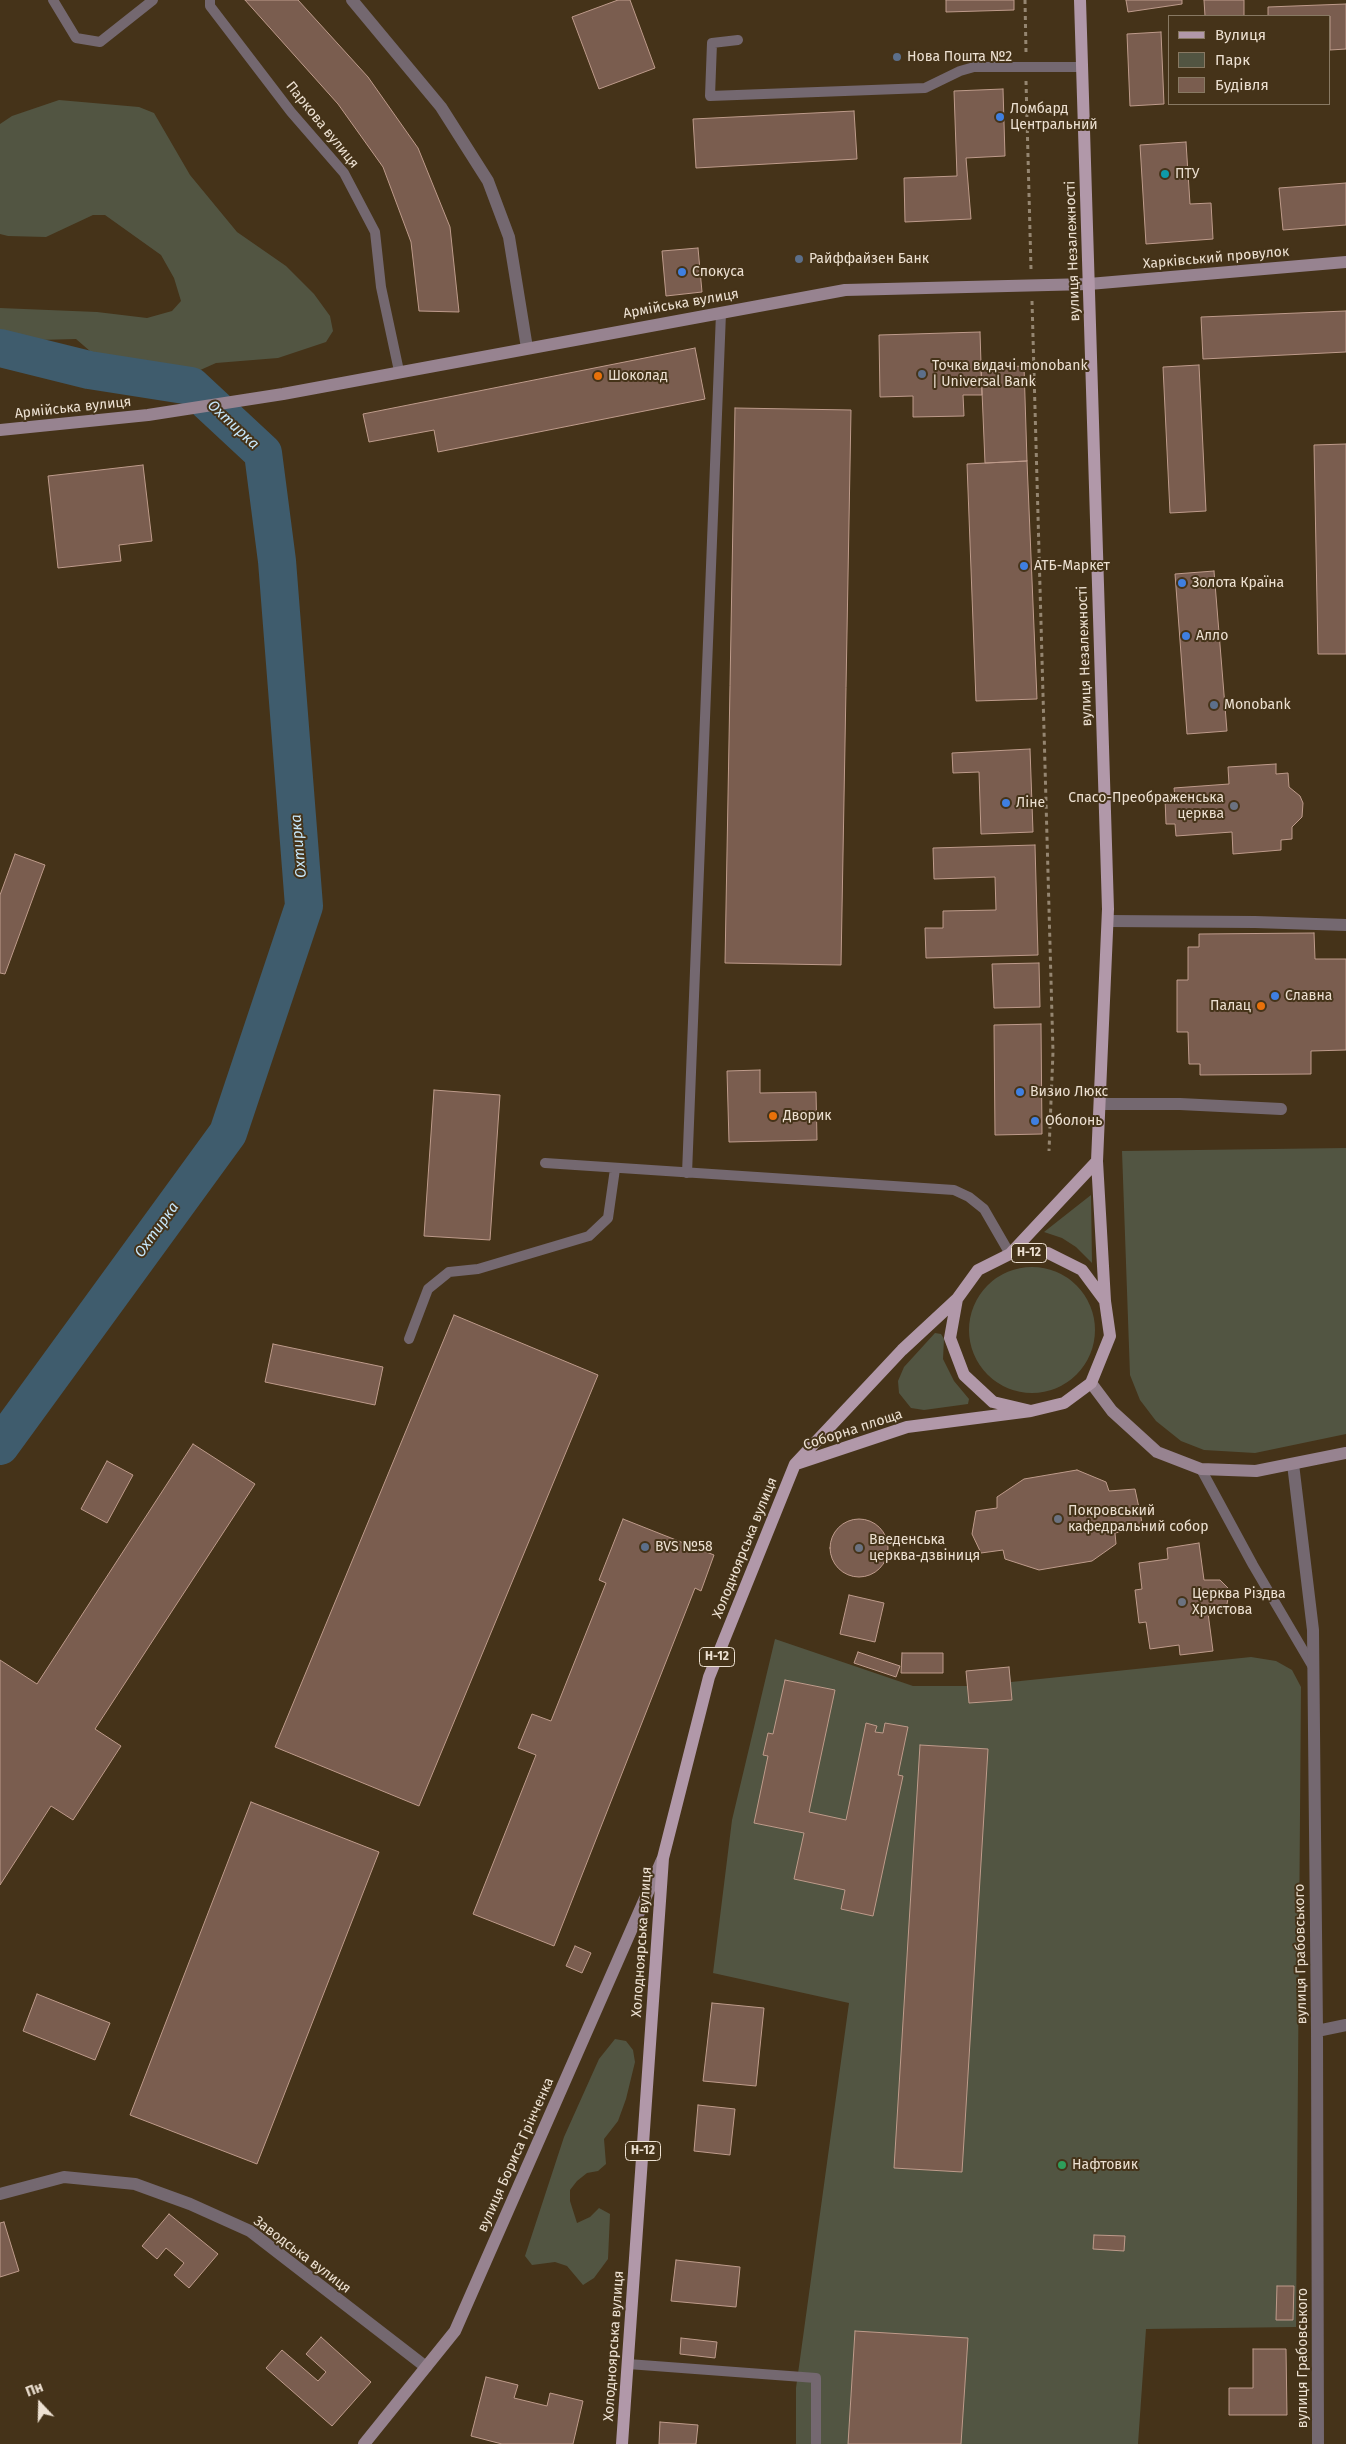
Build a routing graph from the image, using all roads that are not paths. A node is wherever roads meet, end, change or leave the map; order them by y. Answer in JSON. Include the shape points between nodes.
{"nodes":[{"id":1,"x":53,"y":0,"type":"edge"},
{"id":2,"x":153,"y":0,"type":"edge"},
{"id":3,"x":210,"y":0,"type":"edge"},
{"id":4,"x":352,"y":0,"type":"edge"},
{"id":5,"x":1080,"y":0,"type":"edge"},
{"id":6,"x":738,"y":40,"type":"dead end"},
{"id":7,"x":1083,"y":67,"type":"junction"},
{"id":8,"x":1346,"y":262,"type":"edge"},
{"id":9,"x":1089,"y":284,"type":"junction"},
{"id":10,"x":721,"y":312,"type":"junction"},
{"id":11,"x":527,"y":348,"type":"junction"},
{"id":12,"x":399,"y":371,"type":"junction"},
{"id":13,"x":0,"y":430,"type":"edge"},
{"id":14,"x":1108,"y":922,"type":"junction"},
{"id":15,"x":1346,"y":925,"type":"edge"},
{"id":16,"x":1100,"y":1104,"type":"junction"},
{"id":17,"x":1281,"y":1109,"type":"dead end"},
{"id":18,"x":1098,"y":1161,"type":"junction"},
{"id":19,"x":545,"y":1163,"type":"dead end"},
{"id":20,"x":615,"y":1169,"type":"junction"},
{"id":21,"x":687,"y":1173,"type":"junction"},
{"id":22,"x":1010,"y":1254,"type":"junction"},
{"id":23,"x":956,"y":1300,"type":"junction"},
{"id":24,"x":1105,"y":1301,"type":"junction"},
{"id":25,"x":410,"y":1339,"type":"dead end"},
{"id":26,"x":1091,"y":1383,"type":"junction"},
{"id":27,"x":1031,"y":1411,"type":"junction"},
{"id":28,"x":1346,"y":1453,"type":"edge"},
{"id":29,"x":795,"y":1464,"type":"junction"},
{"id":30,"x":1293,"y":1464,"type":"junction"},
{"id":31,"x":1201,"y":1469,"type":"junction"},
{"id":32,"x":1313,"y":1667,"type":"junction"},
{"id":33,"x":663,"y":1858,"type":"junction"},
{"id":34,"x":1346,"y":2025,"type":"edge"},
{"id":35,"x":1317,"y":2031,"type":"junction"},
{"id":36,"x":0,"y":2194,"type":"edge"},
{"id":37,"x":628,"y":2364,"type":"junction"},
{"id":38,"x":426,"y":2367,"type":"junction"},
{"id":39,"x":364,"y":2444,"type":"edge"},
{"id":40,"x":622,"y":2444,"type":"edge"},
{"id":41,"x":816,"y":2444,"type":"edge"},
{"id":42,"x":1318,"y":2444,"type":"edge"}],
"edges":[{"from":1,"to":2,"type":"lane","via":[[76,38],[100,42]]},
{"from":3,"to":12,"type":"lane","name":"Паркова вулиця","via":[[210,6],[285,104],[344,173],[375,232],[381,288]]},
{"from":4,"to":11,"type":"street","via":[[441,107],[488,181],[509,237]]},
{"from":5,"to":7,"type":"main road","name":"вулиця Незалежності","number":"Н-12"},
{"from":6,"to":7,"type":"lane","via":[[712,43],[710,96],[925,88],[974,67]]},
{"from":7,"to":9,"type":"main road","name":"вулиця Незалежності","number":"Н-12"},
{"from":8,"to":9,"type":"street","name":"Харківський провулок"},
{"from":9,"to":10,"type":"street","name":"Армійська вулиця","via":[[846,290]]},
{"from":9,"to":14,"type":"main road","name":"вулиця Незалежності","number":"Н-12"},
{"from":10,"to":11,"type":"street","name":"Армійська вулиця"},
{"from":10,"to":21,"type":"lane"},
{"from":11,"to":12,"type":"street","name":"Армійська вулиця"},
{"from":12,"to":13,"type":"street","name":"Армійська вулиця","via":[[283,394],[148,415]]},
{"from":14,"to":15,"type":"street"},
{"from":14,"to":16,"type":"main road","name":"вулиця Незалежності","number":"Н-12"},
{"from":16,"to":17,"type":"street"},
{"from":16,"to":18,"type":"main road","name":"вулиця Незалежності","number":"Н-12"},
{"from":18,"to":22,"type":"main road","name":"Соборна площа","number":"Н-12"},
{"from":18,"to":24,"type":"main road","name":"Соборна площа","number":"Н-12"},
{"from":19,"to":20,"type":"lane"},
{"from":20,"to":21,"type":"lane"},
{"from":20,"to":25,"type":"lane","via":[[608,1218],[590,1236],[478,1269],[449,1272],[428,1289]]},
{"from":21,"to":22,"type":"lane","via":[[954,1190],[969,1196],[984,1209]]},
{"from":22,"to":23,"type":"main road","name":"Соборна площа","number":"Н-12","via":[[978,1270]]},
{"from":22,"to":24,"type":"main road","name":"Соборна площа","number":"Н-12","via":[[1048,1253],[1057,1257],[1082,1270]]},
{"from":23,"to":27,"type":"main road","name":"Соборна площа","number":"Н-12","via":[[950,1338],[964,1376],[993,1402]]},
{"from":23,"to":29,"type":"main road","name":"Соборна площа","number":"Н-12","via":[[902,1350]]},
{"from":24,"to":26,"type":"main road","name":"Соборна площа","number":"Н-12","via":[[1110,1336]]},
{"from":26,"to":27,"type":"main road","name":"Соборна площа","number":"Н-12","via":[[1064,1403]]},
{"from":26,"to":31,"type":"street","via":[[1112,1410],[1157,1452]]},
{"from":27,"to":29,"type":"main road","name":"Соборна площа","number":"Н-12","via":[[907,1427]]},
{"from":28,"to":30,"type":"street"},
{"from":29,"to":33,"type":"main road","name":"Холодноярська вулиця","number":"Н-12","via":[[709,1677]]},
{"from":30,"to":31,"type":"street","via":[[1256,1471]]},
{"from":30,"to":32,"type":"street","name":"вулиця Грабовського","via":[[1313,1630]]},
{"from":31,"to":32,"type":"lane"},
{"from":32,"to":35,"type":"street","name":"вулиця Грабовського"},
{"from":33,"to":37,"type":"main road","name":"Холодноярська вулиця","number":"Н-12"},
{"from":33,"to":38,"type":"street","name":"вулиця Бориса Грінченка","via":[[455,2330]]},
{"from":34,"to":35,"type":"street"},
{"from":35,"to":42,"type":"street","name":"вулиця Грабовського"},
{"from":36,"to":38,"type":"street","name":"Заводська вулиця","via":[[64,2177],[135,2184],[190,2204],[250,2231]]},
{"from":37,"to":40,"type":"main road","name":"Холодноярська вулиця","number":"Н-12"},
{"from":37,"to":41,"type":"lane","via":[[816,2378]]},
{"from":38,"to":39,"type":"street","name":"вулиця Бориса Грінченка"}]}
